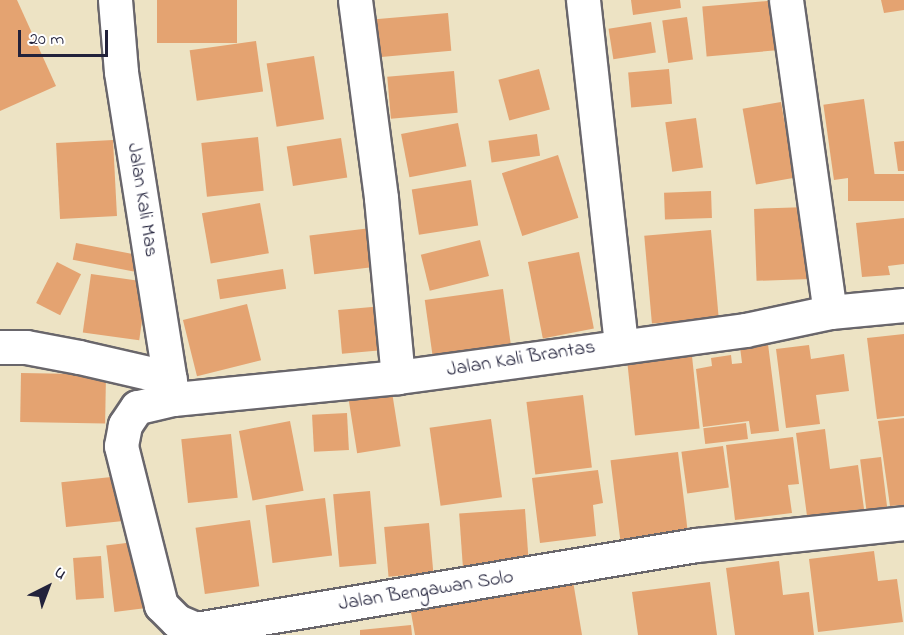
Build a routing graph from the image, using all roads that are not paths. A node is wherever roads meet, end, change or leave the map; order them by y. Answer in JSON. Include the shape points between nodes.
{"nodes":[{"id":1,"x":116,"y":0,"type":"edge"},
{"id":2,"x":355,"y":0,"type":"edge"},
{"id":3,"x":583,"y":0,"type":"edge"},
{"id":4,"x":786,"y":0,"type":"edge"},
{"id":5,"x":904,"y":305,"type":"edge"},
{"id":6,"x":830,"y":312,"type":"junction"},
{"id":7,"x":621,"y":344,"type":"junction"},
{"id":8,"x":0,"y":347,"type":"edge"},
{"id":9,"x":398,"y":378,"type":"junction"},
{"id":10,"x":172,"y":388,"type":"junction"},
{"id":11,"x":137,"y":407,"type":"joint"},
{"id":12,"x":904,"y":523,"type":"edge"}],
"edges":[{"from":1,"to":10,"type":"street","name":"Jalan Kali Mas","via":[[121,72]]},
{"from":2,"to":9,"type":"street","via":[[381,198]]},
{"from":3,"to":7,"type":"street"},
{"from":4,"to":6,"type":"street"},
{"from":5,"to":6,"type":"street","name":"Jalan Kali Brantas"},
{"from":6,"to":7,"type":"street","name":"Jalan Kali Brantas","via":[[745,330]]},
{"from":7,"to":9,"type":"street","name":"Jalan Kali Brantas"},
{"from":8,"to":10,"type":"street","via":[[68,355]]},
{"from":9,"to":10,"type":"street","name":"Jalan Kali Brantas"},
{"from":10,"to":11,"type":"street","name":"Jalan Kali Brantas"},
{"from":11,"to":12,"type":"street","name":"Jalan Bengawan Solo","via":[[125,425],[121,446],[161,605],[177,621],[196,629],[696,545]]}]}
